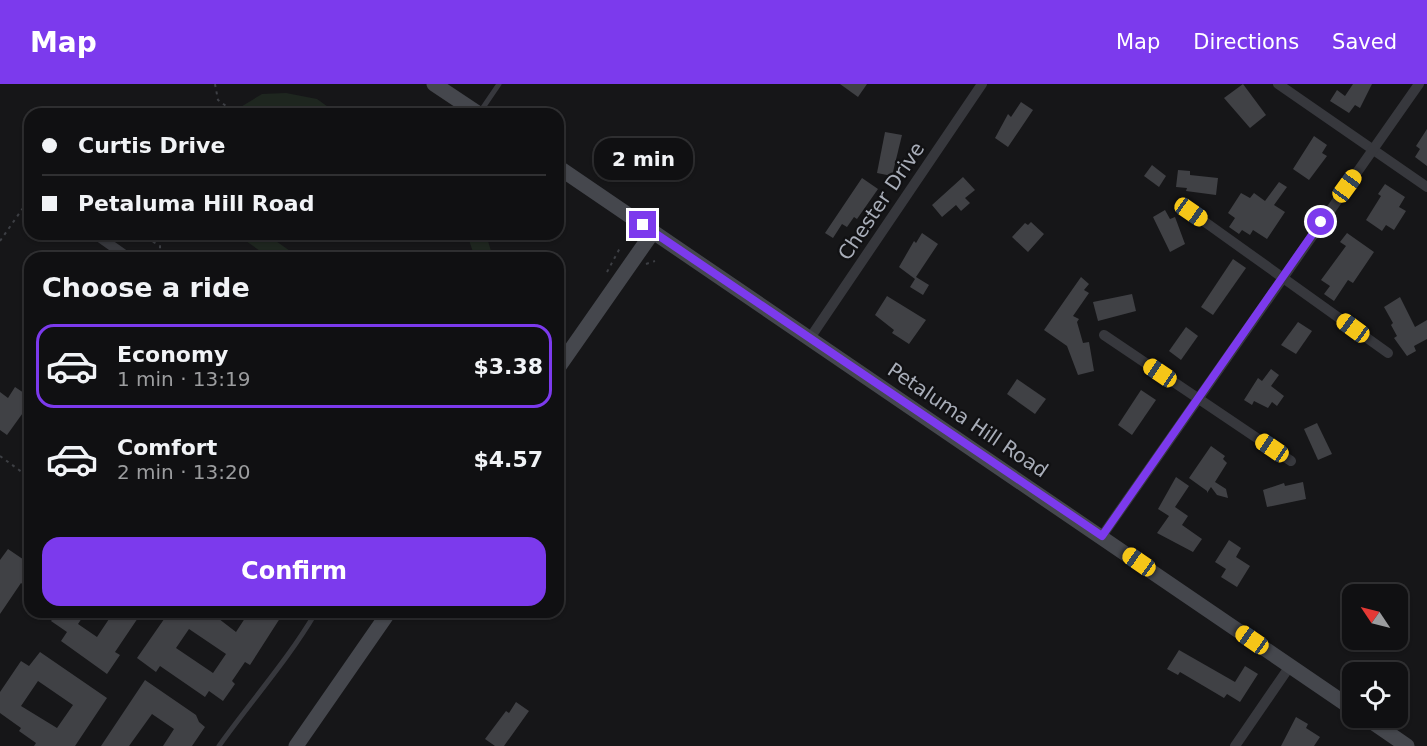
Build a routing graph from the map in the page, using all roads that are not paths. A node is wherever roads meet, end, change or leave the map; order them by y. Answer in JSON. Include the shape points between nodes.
{"nodes":[{"id":1,"x":434,"y":84,"type":"edge"},
{"id":2,"x":499,"y":84,"type":"edge"},
{"id":3,"x":982,"y":84,"type":"edge"},
{"id":4,"x":1278,"y":84,"type":"edge"},
{"id":5,"x":1419,"y":84,"type":"edge"},
{"id":6,"x":470,"y":108,"type":"edge"},
{"id":7,"x":483,"y":108,"type":"edge"},
{"id":8,"x":1372,"y":150,"type":"junction"},
{"id":9,"x":564,"y":171,"type":"edge"},
{"id":10,"x":1427,"y":186,"type":"edge"},
{"id":11,"x":1191,"y":212,"type":"dead end"},
{"id":12,"x":653,"y":232,"type":"junction"},
{"id":13,"x":103,"y":240,"type":"edge"},
{"id":14,"x":120,"y":252,"type":"edge"},
{"id":15,"x":1282,"y":276,"type":"junction"},
{"id":16,"x":1104,"y":335,"type":"dead end"},
{"id":17,"x":810,"y":338,"type":"junction"},
{"id":18,"x":1388,"y":353,"type":"dead end"},
{"id":19,"x":564,"y":359,"type":"edge"},
{"id":20,"x":1197,"y":398,"type":"junction"},
{"id":21,"x":1291,"y":461,"type":"dead end"},
{"id":22,"x":1102,"y":536,"type":"junction"},
{"id":23,"x":313,"y":618,"type":"edge"},
{"id":24,"x":385,"y":618,"type":"edge"},
{"id":25,"x":1290,"y":666,"type":"junction"},
{"id":26,"x":1342,"y":701,"type":"edge"},
{"id":27,"x":1381,"y":728,"type":"edge"},
{"id":28,"x":219,"y":746,"type":"edge"},
{"id":29,"x":296,"y":746,"type":"edge"},
{"id":30,"x":1235,"y":746,"type":"edge"},
{"id":31,"x":1407,"y":746,"type":"edge"}],
"edges":[{"from":1,"to":6,"type":"main road"},
{"from":2,"to":7,"type":"lane"},
{"from":3,"to":17,"type":"street","name":"Chester Drive"},
{"from":4,"to":8,"type":"street"},
{"from":5,"to":8,"type":"street"},
{"from":8,"to":10,"type":"street"},
{"from":8,"to":15,"type":"street"},
{"from":9,"to":12,"type":"main road","name":"Petaluma Hill Road"},
{"from":11,"to":15,"type":"street"},
{"from":12,"to":17,"type":"main road","name":"Petaluma Hill Road"},
{"from":12,"to":19,"type":"main road"},
{"from":13,"to":14,"type":"street"},
{"from":15,"to":18,"type":"street"},
{"from":15,"to":20,"type":"street"},
{"from":16,"to":20,"type":"street"},
{"from":17,"to":22,"type":"main road","name":"Petaluma Hill Road"},
{"from":20,"to":21,"type":"street"},
{"from":20,"to":22,"type":"street"},
{"from":22,"to":25,"type":"main road","name":"Petaluma Hill Road"},
{"from":23,"to":28,"type":"lane"},
{"from":24,"to":29,"type":"main road"},
{"from":25,"to":26,"type":"main road","name":"Petaluma Hill Road"},
{"from":25,"to":30,"type":"street"},
{"from":27,"to":31,"type":"main road"}]}
